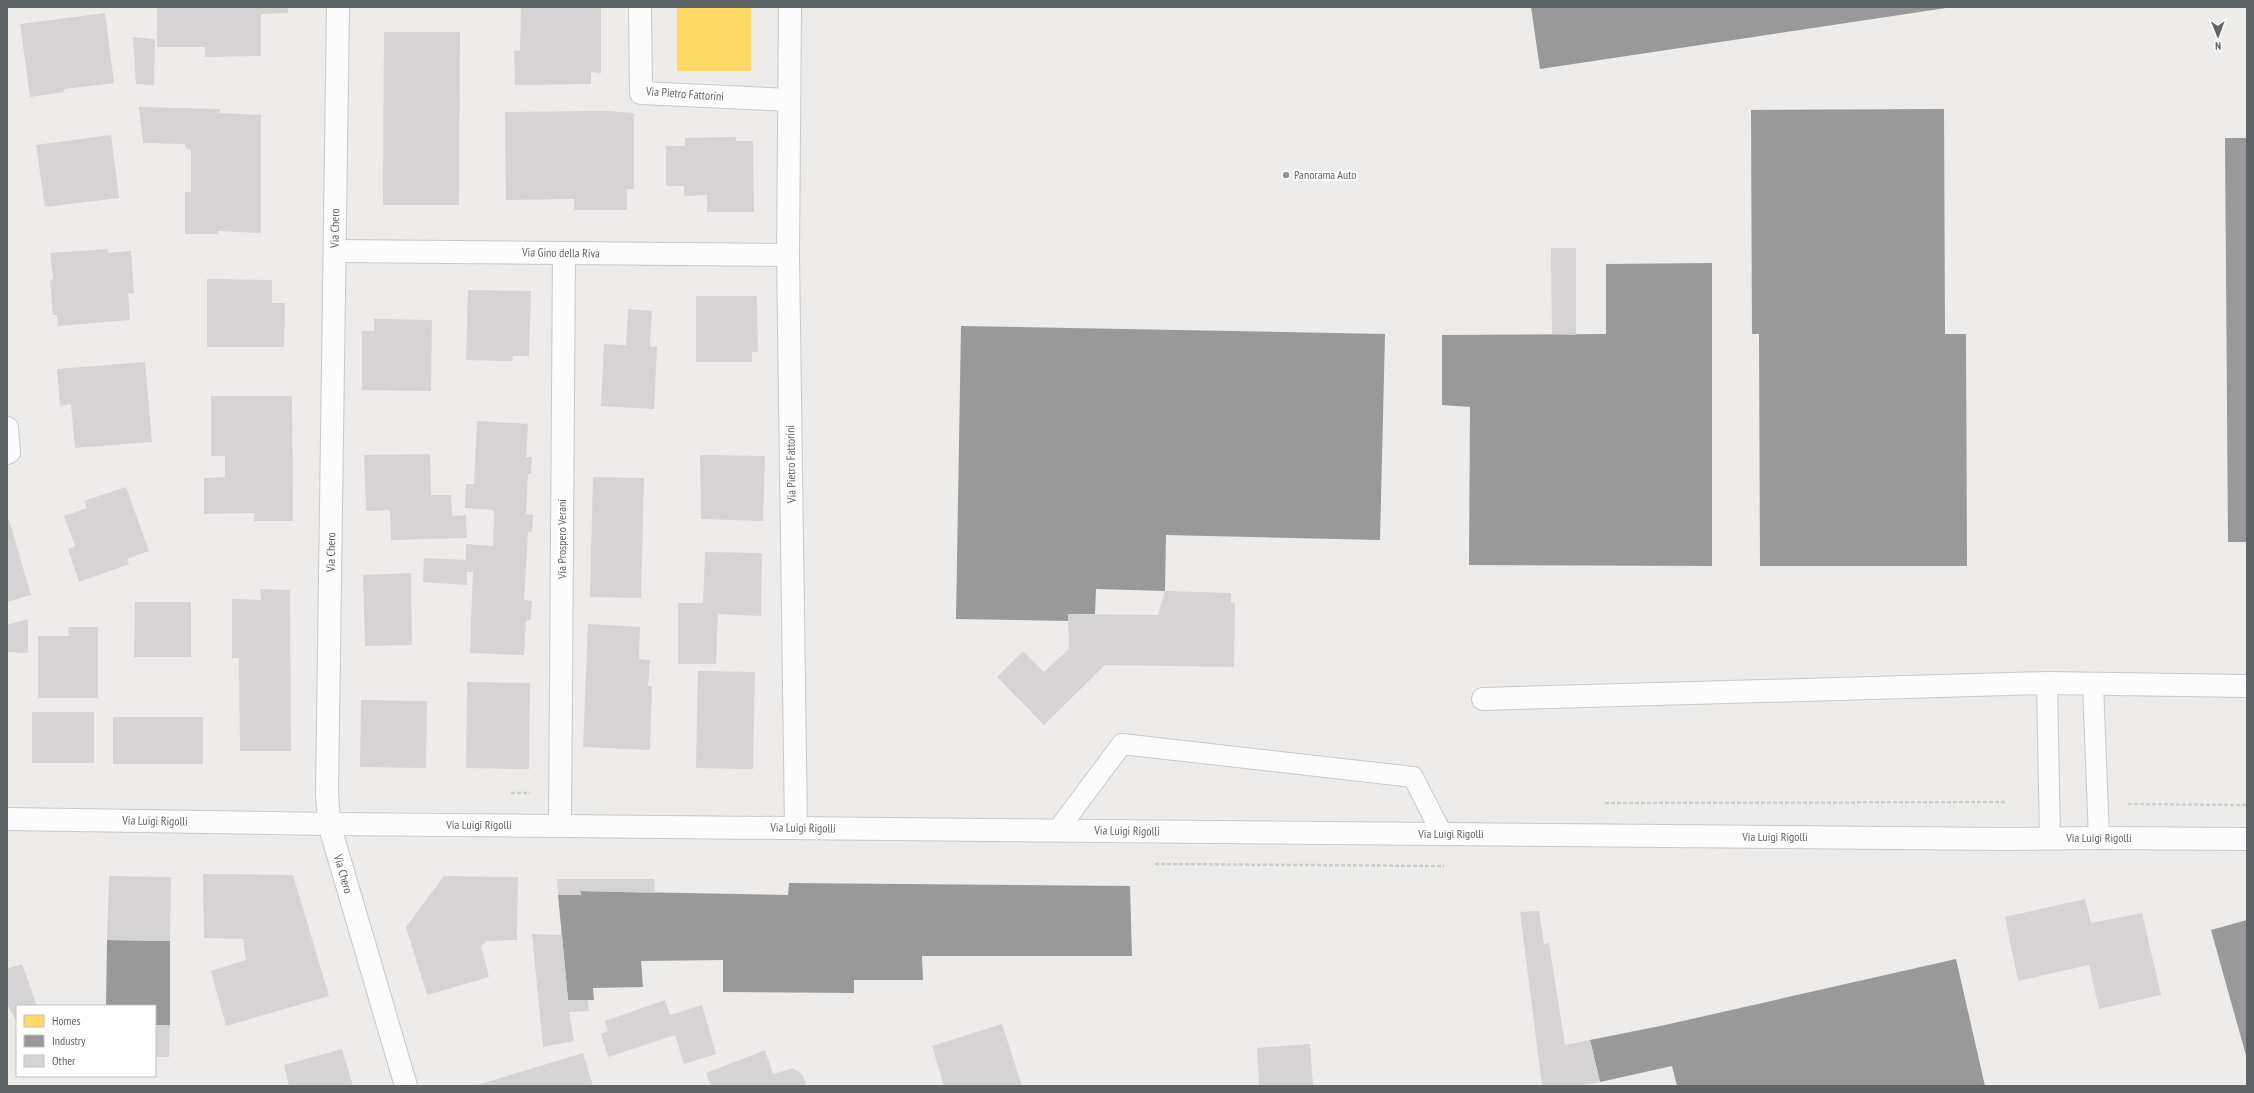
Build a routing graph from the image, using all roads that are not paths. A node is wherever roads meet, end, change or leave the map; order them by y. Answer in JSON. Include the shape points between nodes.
{"nodes":[{"id":1,"x":338,"y":7,"type":"edge"},
{"id":2,"x":640,"y":7,"type":"edge"},
{"id":3,"x":790,"y":7,"type":"edge"},
{"id":4,"x":789,"y":100,"type":"junction"},
{"id":5,"x":335,"y":251,"type":"junction"},
{"id":6,"x":564,"y":253,"type":"junction"},
{"id":7,"x":788,"y":255,"type":"junction"},
{"id":8,"x":7,"y":428,"type":"edge"},
{"id":9,"x":7,"y":453,"type":"edge"},
{"id":10,"x":2047,"y":683,"type":"junction"},
{"id":11,"x":2093,"y":684,"type":"junction"},
{"id":12,"x":2247,"y":686,"type":"edge"},
{"id":13,"x":1483,"y":699,"type":"dead end"},
{"id":14,"x":7,"y":819,"type":"edge"},
{"id":15,"x":329,"y":824,"type":"junction"},
{"id":16,"x":560,"y":825,"type":"junction"},
{"id":17,"x":796,"y":828,"type":"junction"},
{"id":18,"x":1057,"y":831,"type":"junction"},
{"id":19,"x":1442,"y":834,"type":"junction"},
{"id":20,"x":2050,"y":838,"type":"junction"},
{"id":21,"x":2099,"y":838,"type":"junction"},
{"id":22,"x":2247,"y":839,"type":"edge"},
{"id":23,"x":406,"y":1086,"type":"edge"}],
"edges":[{"from":1,"to":5,"type":"street","name":"Via Chero"},
{"from":2,"to":4,"type":"street","name":"Via Pietro Fattorini","via":[[641,93]]},
{"from":3,"to":4,"type":"street","name":"Via Pietro Fattorini"},
{"from":4,"to":7,"type":"street","name":"Via Pietro Fattorini"},
{"from":5,"to":6,"type":"street","name":"Via Gino della Riva"},
{"from":5,"to":15,"type":"street","name":"Via Chero","via":[[327,793]]},
{"from":6,"to":7,"type":"street","name":"Via Gino della Riva"},
{"from":6,"to":16,"type":"street","name":"Via Prospero Verani"},
{"from":7,"to":17,"type":"street","name":"Via Pietro Fattorini"},
{"from":8,"to":9,"type":"street"},
{"from":10,"to":11,"type":"street"},
{"from":10,"to":13,"type":"street"},
{"from":10,"to":20,"type":"lane"},
{"from":11,"to":12,"type":"street"},
{"from":11,"to":21,"type":"lane"},
{"from":14,"to":15,"type":"street","name":"Via Luigi Rigolli"},
{"from":15,"to":16,"type":"street","name":"Via Luigi Rigolli"},
{"from":15,"to":23,"type":"street","name":"Via Chero"},
{"from":16,"to":17,"type":"street","name":"Via Luigi Rigolli"},
{"from":17,"to":18,"type":"street","name":"Via Luigi Rigolli"},
{"from":18,"to":19,"type":"street","name":"Via Luigi Rigolli"},
{"from":18,"to":19,"type":"lane","via":[[1122,744],[1413,777]]},
{"from":19,"to":20,"type":"street","name":"Via Luigi Rigolli"},
{"from":20,"to":21,"type":"street","name":"Via Luigi Rigolli"},
{"from":21,"to":22,"type":"street","name":"Via Luigi Rigolli"}]}
